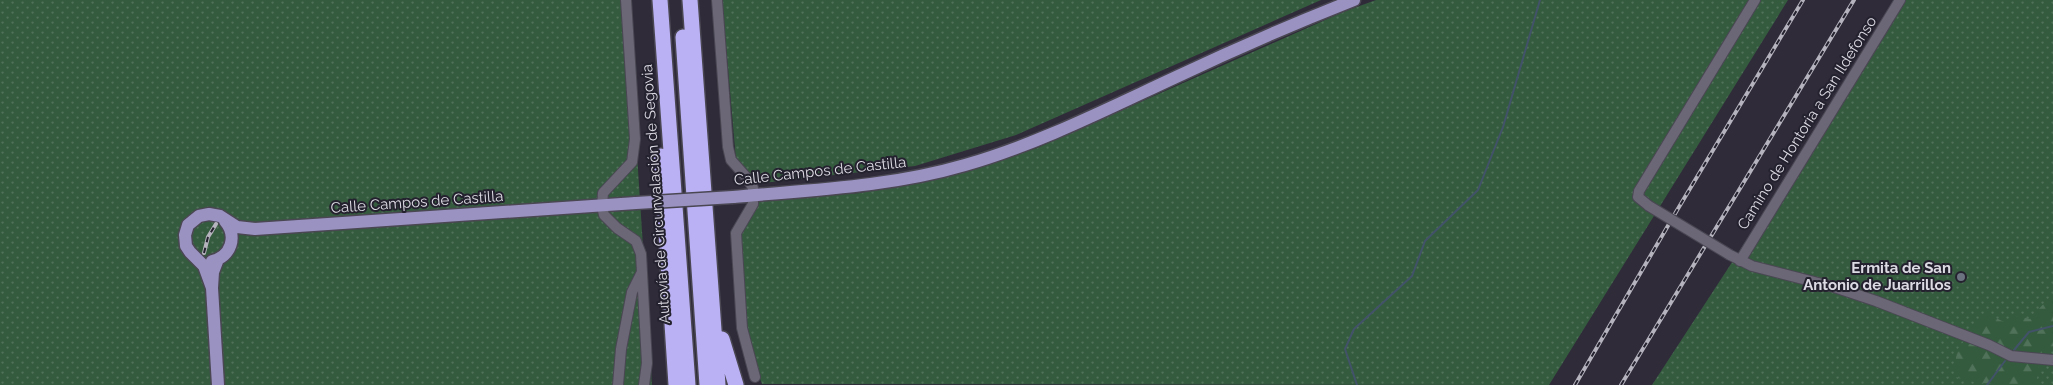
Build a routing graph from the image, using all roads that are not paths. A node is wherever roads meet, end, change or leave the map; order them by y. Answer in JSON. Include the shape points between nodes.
{"nodes":[{"id":1,"x":626,"y":0,"type":"edge"},
{"id":2,"x":655,"y":0,"type":"edge"},
{"id":3,"x":660,"y":0,"type":"edge"},
{"id":4,"x":680,"y":0,"type":"edge"},
{"id":5,"x":690,"y":0,"type":"edge"},
{"id":6,"x":717,"y":0,"type":"edge"},
{"id":7,"x":1354,"y":0,"type":"edge"},
{"id":8,"x":1755,"y":0,"type":"edge"},
{"id":9,"x":1900,"y":0,"type":"edge"},
{"id":10,"x":753,"y":195,"type":"junction"},
{"id":11,"x":602,"y":206,"type":"junction"},
{"id":12,"x":708,"y":219,"type":"junction"},
{"id":13,"x":225,"y":221,"type":"junction"},
{"id":14,"x":255,"y":229,"type":"junction"},
{"id":15,"x":232,"y":242,"type":"junction"},
{"id":16,"x":195,"y":257,"type":"junction"},
{"id":17,"x":218,"y":259,"type":"junction"},
{"id":18,"x":1740,"y":261,"type":"junction"},
{"id":19,"x":642,"y":271,"type":"junction"},
{"id":20,"x":212,"y":288,"type":"junction"},
{"id":21,"x":671,"y":314,"type":"junction"},
{"id":22,"x":2053,"y":360,"type":"edge"},
{"id":23,"x":755,"y":377,"type":"dead end"},
{"id":24,"x":218,"y":385,"type":"edge"},
{"id":25,"x":618,"y":385,"type":"edge"},
{"id":26,"x":644,"y":385,"type":"edge"},
{"id":27,"x":670,"y":385,"type":"edge"},
{"id":28,"x":676,"y":385,"type":"edge"},
{"id":29,"x":688,"y":385,"type":"edge"},
{"id":30,"x":707,"y":385,"type":"edge"},
{"id":31,"x":718,"y":385,"type":"edge"},
{"id":32,"x":736,"y":385,"type":"edge"}],
"edges":[{"from":1,"to":11,"type":"street","via":[[635,139],[632,162],[603,193]]},
{"from":2,"to":21,"type":"highway"},
{"from":3,"to":29,"type":"highway","name":"Autovía de Circunvalación de Segovia"},
{"from":4,"to":30,"type":"highway"},
{"from":5,"to":12,"type":"highway"},
{"from":6,"to":10,"type":"street","via":[[728,147],[731,160],[747,178]]},
{"from":7,"to":10,"type":"main road","name":"Calle Campos de Castilla","via":[[1077,124],[1004,153],[927,175]]},
{"from":8,"to":18,"type":"street","bridge":true,"via":[[1638,191],[1638,197],[1649,206]]},
{"from":9,"to":18,"type":"street","name":"Camino de Hontoria a San Ildefonso"},
{"from":10,"to":11,"type":"main road","name":"Calle Campos de Castilla","bridge":true},
{"from":10,"to":23,"type":"street","via":[[754,204],[736,233],[742,328]]},
{"from":11,"to":14,"type":"main road","name":"Calle Campos de Castilla"},
{"from":11,"to":19,"type":"street","via":[[604,215],[636,241]]},
{"from":12,"to":31,"type":"highway"},
{"from":12,"to":32,"type":"highway","via":[[719,325]]},
{"from":13,"to":14,"type":"main road","name":"Calle Campos de Castilla","via":[[240,228]]},
{"from":13,"to":15,"type":"main road","via":[[231,231]]},
{"from":13,"to":16,"type":"main road","name":"Calle Campos de Castilla","via":[[209,214],[190,222],[185,239]]},
{"from":14,"to":15,"type":"main road","name":"Calle Campos de Castilla"},
{"from":15,"to":17,"type":"main road","name":"Calle Campos de Castilla"},
{"from":16,"to":17,"type":"main road","via":[[206,261]]},
{"from":16,"to":20,"type":"main road","name":"Calle Campos de Castilla","via":[[206,269]]},
{"from":17,"to":20,"type":"main road","name":"Calle Campos de Castilla"},
{"from":18,"to":22,"type":"street","via":[[1876,301],[2011,356]]},
{"from":19,"to":25,"type":"street","via":[[632,292]]},
{"from":19,"to":26,"type":"street","via":[[647,363]]},
{"from":20,"to":24,"type":"main road","name":"Calle Campos de Castilla"},
{"from":21,"to":27,"type":"highway"},
{"from":21,"to":28,"type":"highway"}]}
